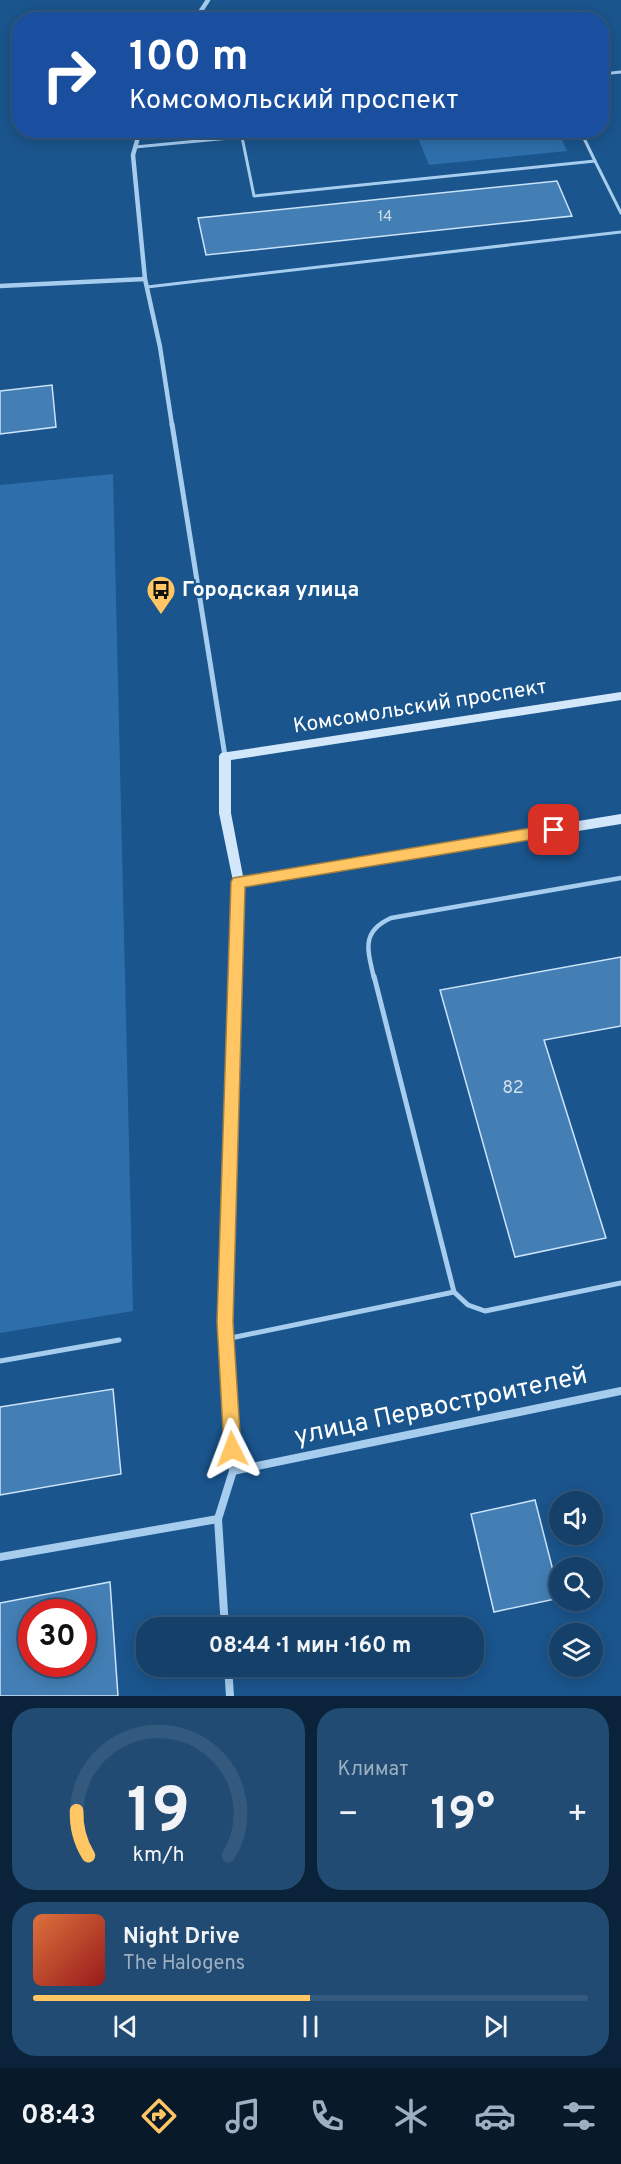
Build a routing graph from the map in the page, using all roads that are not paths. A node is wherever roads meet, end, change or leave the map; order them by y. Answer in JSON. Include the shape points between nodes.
{"nodes":[{"id":1,"x":138,"y":138,"type":"edge"},
{"id":2,"x":231,"y":138,"type":"edge"},
{"id":3,"x":242,"y":138,"type":"edge"},
{"id":4,"x":584,"y":138,"type":"edge"},
{"id":5,"x":135,"y":147,"type":"junction"},
{"id":6,"x":595,"y":161,"type":"junction"},
{"id":7,"x":621,"y":213,"type":"edge"},
{"id":8,"x":621,"y":232,"type":"edge"},
{"id":9,"x":145,"y":279,"type":"junction"},
{"id":10,"x":0,"y":286,"type":"edge"},
{"id":11,"x":147,"y":287,"type":"junction"},
{"id":12,"x":621,"y":696,"type":"edge"},
{"id":13,"x":225,"y":756,"type":"junction"},
{"id":14,"x":621,"y":819,"type":"edge"},
{"id":15,"x":621,"y":878,"type":"edge"},
{"id":16,"x":238,"y":882,"type":"junction"},
{"id":17,"x":621,"y":1283,"type":"edge"},
{"id":18,"x":453,"y":1292,"type":"junction"},
{"id":19,"x":226,"y":1339,"type":"junction"},
{"id":20,"x":119,"y":1340,"type":"dead end"},
{"id":21,"x":0,"y":1361,"type":"edge"},
{"id":22,"x":621,"y":1391,"type":"edge"},
{"id":23,"x":234,"y":1471,"type":"junction"},
{"id":24,"x":218,"y":1519,"type":"junction"},
{"id":25,"x":0,"y":1557,"type":"edge"},
{"id":26,"x":224,"y":1617,"type":"edge"},
{"id":27,"x":229,"y":1677,"type":"edge"},
{"id":28,"x":230,"y":1696,"type":"edge"}],
"edges":[{"from":1,"to":5,"type":"street"},
{"from":2,"to":5,"type":"lane"},
{"from":3,"to":6,"type":"lane","via":[[254,196]]},
{"from":4,"to":6,"type":"lane"},
{"from":5,"to":9,"type":"street"},
{"from":6,"to":7,"type":"lane"},
{"from":8,"to":11,"type":"lane"},
{"from":9,"to":10,"type":"street"},
{"from":9,"to":11,"type":"street"},
{"from":11,"to":13,"type":"street"},
{"from":12,"to":13,"type":"main road","name":"Комсомольский проспект"},
{"from":13,"to":16,"type":"main road","via":[[225,813]]},
{"from":14,"to":16,"type":"main road"},
{"from":15,"to":18,"type":"lane","via":[[391,918],[381,922],[368,939],[367,948]]},
{"from":16,"to":19,"type":"street"},
{"from":17,"to":18,"type":"lane","via":[[485,1311],[461,1302]]},
{"from":18,"to":19,"type":"lane"},
{"from":19,"to":23,"type":"street"},
{"from":20,"to":21,"type":"lane"},
{"from":22,"to":23,"type":"street","name":"улица Первостроителей"},
{"from":23,"to":24,"type":"street"},
{"from":24,"to":25,"type":"street"},
{"from":24,"to":26,"type":"street"},
{"from":27,"to":28,"type":"street"}]}
